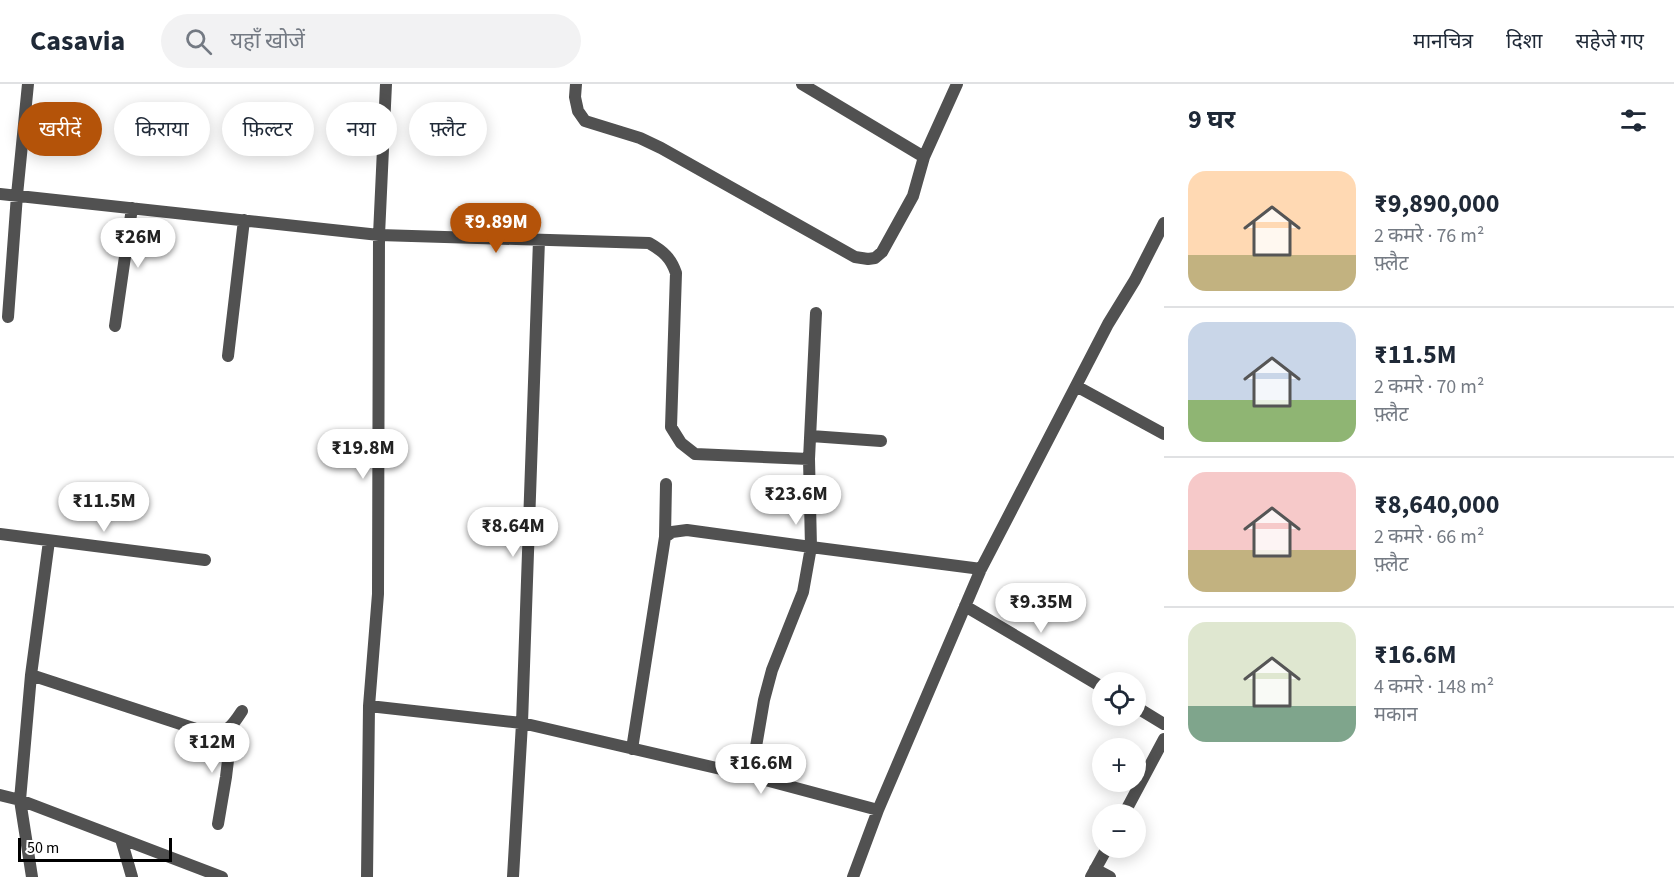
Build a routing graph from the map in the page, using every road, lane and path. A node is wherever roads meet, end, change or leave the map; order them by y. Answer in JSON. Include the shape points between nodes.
{"nodes":[{"id":1,"x":28,"y":84,"type":"edge"},
{"id":2,"x":386,"y":84,"type":"edge"},
{"id":3,"x":576,"y":84,"type":"edge"},
{"id":4,"x":802,"y":84,"type":"edge"},
{"id":5,"x":957,"y":84,"type":"edge"},
{"id":6,"x":924,"y":157,"type":"junction"},
{"id":7,"x":0,"y":194,"type":"edge"},
{"id":8,"x":17,"y":195,"type":"junction"},
{"id":9,"x":132,"y":208,"type":"junction"},
{"id":10,"x":244,"y":220,"type":"junction"},
{"id":11,"x":1164,"y":223,"type":"edge"},
{"id":12,"x":379,"y":235,"type":"junction"},
{"id":13,"x":539,"y":240,"type":"junction"},
{"id":14,"x":816,"y":313,"type":"dead end"},
{"id":15,"x":8,"y":317,"type":"dead end"},
{"id":16,"x":115,"y":326,"type":"dead end"},
{"id":17,"x":228,"y":356,"type":"dead end"},
{"id":18,"x":1076,"y":386,"type":"junction"},
{"id":19,"x":1164,"y":434,"type":"edge"},
{"id":20,"x":811,"y":435,"type":"junction"},
{"id":21,"x":881,"y":441,"type":"dead end"},
{"id":22,"x":809,"y":459,"type":"junction"},
{"id":23,"x":666,"y":484,"type":"dead end"},
{"id":24,"x":0,"y":534,"type":"edge"},
{"id":25,"x":665,"y":537,"type":"junction"},
{"id":26,"x":49,"y":541,"type":"junction"},
{"id":27,"x":811,"y":547,"type":"junction"},
{"id":28,"x":205,"y":560,"type":"dead end"},
{"id":29,"x":981,"y":569,"type":"junction"},
{"id":30,"x":965,"y":606,"type":"junction"},
{"id":31,"x":31,"y":675,"type":"junction"},
{"id":32,"x":1092,"y":681,"type":"edge"},
{"id":33,"x":369,"y":706,"type":"junction"},
{"id":34,"x":242,"y":711,"type":"dead end"},
{"id":35,"x":1146,"y":713,"type":"edge"},
{"id":36,"x":522,"y":723,"type":"junction"},
{"id":37,"x":1164,"y":724,"type":"edge"},
{"id":38,"x":232,"y":727,"type":"junction"},
{"id":39,"x":1164,"y":739,"type":"edge"},
{"id":40,"x":632,"y":749,"type":"junction"},
{"id":41,"x":751,"y":776,"type":"junction"},
{"id":42,"x":0,"y":795,"type":"edge"},
{"id":43,"x":20,"y":800,"type":"junction"},
{"id":44,"x":1129,"y":804,"type":"edge"},
{"id":45,"x":878,"y":810,"type":"junction"},
{"id":46,"x":218,"y":824,"type":"dead end"},
{"id":47,"x":121,"y":838,"type":"junction"},
{"id":48,"x":1101,"y":858,"type":"edge"},
{"id":49,"x":1093,"y":873,"type":"edge"},
{"id":50,"x":33,"y":877,"type":"edge"},
{"id":51,"x":132,"y":877,"type":"edge"},
{"id":52,"x":222,"y":877,"type":"edge"},
{"id":53,"x":366,"y":877,"type":"edge"},
{"id":54,"x":513,"y":877,"type":"edge"},
{"id":55,"x":853,"y":877,"type":"edge"},
{"id":56,"x":1110,"y":877,"type":"edge"}],
"edges":[{"from":1,"to":8,"type":"street"},
{"from":2,"to":12,"type":"street"},
{"from":3,"to":6,"type":"street","via":[[578,111],[585,121],[661,148],[855,257],[875,258],[882,252],[913,196]]},
{"from":4,"to":6,"type":"street"},
{"from":5,"to":6,"type":"street"},
{"from":7,"to":8,"type":"street"},
{"from":8,"to":9,"type":"street"},
{"from":8,"to":15,"type":"street"},
{"from":9,"to":10,"type":"street"},
{"from":9,"to":16,"type":"street"},
{"from":10,"to":12,"type":"street"},
{"from":10,"to":17,"type":"street"},
{"from":11,"to":18,"type":"street"},
{"from":12,"to":13,"type":"street"},
{"from":12,"to":33,"type":"street","via":[[378,594]]},
{"from":13,"to":22,"type":"street","via":[[649,243],[663,252],[676,273],[671,427],[681,443],[695,454]]},
{"from":13,"to":36,"type":"street"},
{"from":14,"to":20,"type":"street"},
{"from":18,"to":19,"type":"street"},
{"from":18,"to":29,"type":"street"},
{"from":20,"to":21,"type":"street"},
{"from":20,"to":22,"type":"street"},
{"from":22,"to":27,"type":"street"},
{"from":23,"to":25,"type":"street"},
{"from":24,"to":26,"type":"street"},
{"from":25,"to":27,"type":"street","via":[[687,530]]},
{"from":25,"to":40,"type":"street"},
{"from":26,"to":28,"type":"street"},
{"from":26,"to":31,"type":"street"},
{"from":27,"to":29,"type":"street"},
{"from":27,"to":41,"type":"street","via":[[803,592],[764,700]]},
{"from":29,"to":30,"type":"street"},
{"from":30,"to":32,"type":"street"},
{"from":30,"to":45,"type":"street"},
{"from":31,"to":38,"type":"street","via":[[202,731],[218,733]]},
{"from":31,"to":43,"type":"street"},
{"from":33,"to":36,"type":"street"},
{"from":33,"to":53,"type":"street"},
{"from":34,"to":38,"type":"street"},
{"from":35,"to":37,"type":"street"},
{"from":36,"to":40,"type":"street"},
{"from":36,"to":54,"type":"street"},
{"from":38,"to":46,"type":"street"},
{"from":39,"to":44,"type":"street"},
{"from":40,"to":41,"type":"street"},
{"from":41,"to":45,"type":"street"},
{"from":42,"to":43,"type":"street"},
{"from":43,"to":47,"type":"street"},
{"from":43,"to":50,"type":"street"},
{"from":45,"to":55,"type":"street"},
{"from":47,"to":51,"type":"street"},
{"from":47,"to":52,"type":"street"},
{"from":48,"to":49,"type":"street"},
{"from":49,"to":56,"type":"street"}]}
